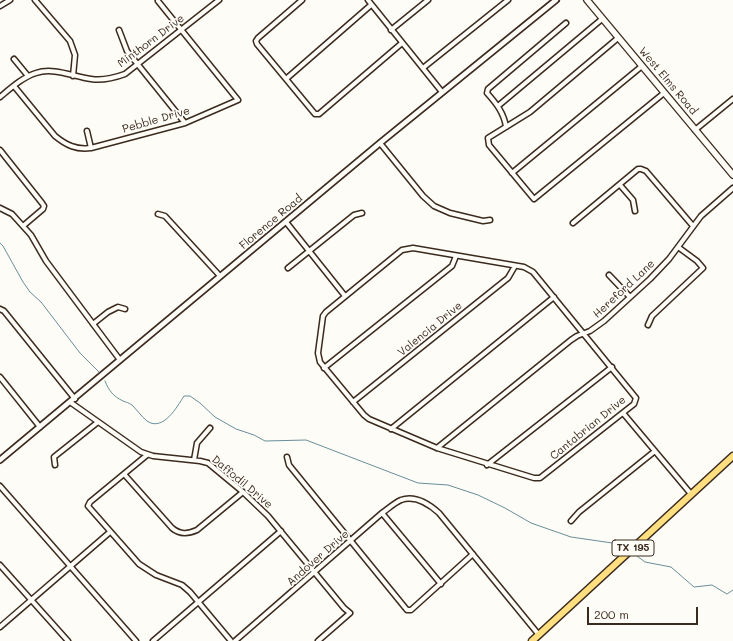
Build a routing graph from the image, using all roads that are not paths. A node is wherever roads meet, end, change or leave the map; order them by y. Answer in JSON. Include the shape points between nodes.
{"nodes":[{"id":1,"x":10,"y":0,"type":"edge"},
{"id":2,"x":36,"y":0,"type":"edge"},
{"id":3,"x":219,"y":0,"type":"edge"},
{"id":4,"x":302,"y":0,"type":"edge"},
{"id":5,"x":368,"y":0,"type":"edge"},
{"id":6,"x":428,"y":0,"type":"edge"},
{"id":7,"x":508,"y":0,"type":"edge"},
{"id":8,"x":556,"y":0,"type":"edge"},
{"id":9,"x":587,"y":0,"type":"edge"},
{"id":10,"x":158,"y":1,"type":"edge"},
{"id":11,"x":371,"y":5,"type":"junction"},
{"id":12,"x":0,"y":6,"type":"edge"},
{"id":13,"x":602,"y":19,"type":"junction"},
{"id":14,"x":566,"y":23,"type":"dead end"},
{"id":15,"x":120,"y":30,"type":"dead end"},
{"id":16,"x":181,"y":30,"type":"junction"},
{"id":17,"x":392,"y":30,"type":"junction"},
{"id":18,"x":618,"y":38,"type":"junction"},
{"id":19,"x":402,"y":43,"type":"junction"},
{"id":20,"x":14,"y":59,"type":"dead end"},
{"id":21,"x":138,"y":65,"type":"junction"},
{"id":22,"x":642,"y":66,"type":"junction"},
{"id":23,"x":423,"y":68,"type":"junction"},
{"id":24,"x":28,"y":76,"type":"junction"},
{"id":25,"x":74,"y":76,"type":"junction"},
{"id":26,"x":286,"y":78,"type":"junction"},
{"id":27,"x":14,"y":86,"type":"junction"},
{"id":28,"x":442,"y":92,"type":"junction"},
{"id":29,"x":664,"y":93,"type":"junction"},
{"id":30,"x":0,"y":97,"type":"edge"},
{"id":31,"x":733,"y":99,"type":"edge"},
{"id":32,"x":498,"y":106,"type":"junction"},
{"id":33,"x":185,"y":123,"type":"junction"},
{"id":34,"x":506,"y":127,"type":"junction"},
{"id":35,"x":696,"y":130,"type":"junction"},
{"id":36,"x":87,"y":131,"type":"dead end"},
{"id":37,"x":380,"y":143,"type":"junction"},
{"id":38,"x":91,"y":148,"type":"junction"},
{"id":39,"x":0,"y":150,"type":"edge"},
{"id":40,"x":512,"y":173,"type":"junction"},
{"id":41,"x":733,"y":175,"type":"edge"},
{"id":42,"x":620,"y":185,"type":"junction"},
{"id":43,"x":733,"y":188,"type":"edge"},
{"id":44,"x":0,"y":208,"type":"edge"},
{"id":45,"x":636,"y":210,"type":"dead end"},
{"id":46,"x":362,"y":213,"type":"dead end"},
{"id":47,"x":158,"y":214,"type":"dead end"},
{"id":48,"x":490,"y":220,"type":"dead end"},
{"id":49,"x":286,"y":222,"type":"junction"},
{"id":50,"x":574,"y":223,"type":"dead end"},
{"id":51,"x":23,"y":226,"type":"junction"},
{"id":52,"x":693,"y":226,"type":"junction"},
{"id":53,"x":678,"y":247,"type":"junction"},
{"id":54,"x":309,"y":251,"type":"junction"},
{"id":55,"x":456,"y":256,"type":"junction"},
{"id":56,"x":515,"y":266,"type":"junction"},
{"id":57,"x":288,"y":268,"type":"dead end"},
{"id":58,"x":609,"y":275,"type":"dead end"},
{"id":59,"x":220,"y":276,"type":"junction"},
{"id":60,"x":345,"y":296,"type":"junction"},
{"id":61,"x":554,"y":297,"type":"junction"},
{"id":62,"x":630,"y":297,"type":"junction"},
{"id":63,"x":0,"y":309,"type":"edge"},
{"id":64,"x":126,"y":309,"type":"dead end"},
{"id":65,"x":93,"y":324,"type":"junction"},
{"id":66,"x":648,"y":325,"type":"dead end"},
{"id":67,"x":583,"y":333,"type":"junction"},
{"id":68,"x":120,"y":360,"type":"junction"},
{"id":69,"x":612,"y":367,"type":"junction"},
{"id":70,"x":324,"y":368,"type":"junction"},
{"id":71,"x":0,"y":377,"type":"edge"},
{"id":72,"x":75,"y":399,"type":"junction"},
{"id":73,"x":70,"y":402,"type":"junction"},
{"id":74,"x":352,"y":402,"type":"junction"},
{"id":75,"x":623,"y":413,"type":"junction"},
{"id":76,"x":98,"y":422,"type":"junction"},
{"id":77,"x":40,"y":427,"type":"junction"},
{"id":78,"x":210,"y":428,"type":"dead end"},
{"id":79,"x":391,"y":428,"type":"junction"},
{"id":80,"x":437,"y":448,"type":"junction"},
{"id":81,"x":655,"y":451,"type":"junction"},
{"id":82,"x":147,"y":455,"type":"junction"},
{"id":83,"x":733,"y":456,"type":"edge"},
{"id":84,"x":1,"y":457,"type":"edge"},
{"id":85,"x":287,"y":457,"type":"dead end"},
{"id":86,"x":194,"y":460,"type":"junction"},
{"id":87,"x":55,"y":465,"type":"dead end"},
{"id":88,"x":487,"y":465,"type":"junction"},
{"id":89,"x":124,"y":474,"type":"junction"},
{"id":90,"x":0,"y":486,"type":"edge"},
{"id":91,"x":243,"y":492,"type":"junction"},
{"id":92,"x":691,"y":494,"type":"junction"},
{"id":93,"x":382,"y":513,"type":"junction"},
{"id":94,"x":571,"y":521,"type":"dead end"},
{"id":95,"x":281,"y":530,"type":"junction"},
{"id":96,"x":110,"y":532,"type":"junction"},
{"id":97,"x":351,"y":540,"type":"junction"},
{"id":98,"x":473,"y":554,"type":"junction"},
{"id":99,"x":0,"y":565,"type":"edge"},
{"id":100,"x":71,"y":567,"type":"junction"},
{"id":101,"x":315,"y":572,"type":"junction"},
{"id":102,"x":441,"y":584,"type":"junction"},
{"id":103,"x":32,"y":600,"type":"junction"},
{"id":104,"x":198,"y":602,"type":"junction"},
{"id":105,"x":0,"y":627,"type":"edge"},
{"id":106,"x":539,"y":635,"type":"junction"},
{"id":107,"x":68,"y":641,"type":"edge"},
{"id":108,"x":136,"y":641,"type":"edge"},
{"id":109,"x":153,"y":641,"type":"edge"},
{"id":110,"x":231,"y":641,"type":"edge"},
{"id":111,"x":235,"y":641,"type":"edge"},
{"id":112,"x":318,"y":641,"type":"edge"},
{"id":113,"x":532,"y":641,"type":"edge"}],
"edges":[{"from":1,"to":12,"type":"street"},
{"from":2,"to":25,"type":"street","via":[[70,41],[75,55]]},
{"from":3,"to":16,"type":"street","name":"Minthorn Drive"},
{"from":4,"to":26,"type":"street","via":[[256,41]]},
{"from":5,"to":11,"type":"street"},
{"from":6,"to":17,"type":"street"},
{"from":7,"to":23,"type":"street"},
{"from":8,"to":28,"type":"street","name":"Florence Road"},
{"from":9,"to":13,"type":"main road","name":"West Elms Road"},
{"from":10,"to":16,"type":"street"},
{"from":11,"to":17,"type":"street"},
{"from":11,"to":26,"type":"street"},
{"from":13,"to":18,"type":"main road","name":"West Elms Road"},
{"from":13,"to":32,"type":"street"},
{"from":14,"to":32,"type":"street","via":[[488,89],[487,93]]},
{"from":15,"to":21,"type":"street","via":[[127,50]]},
{"from":16,"to":21,"type":"street","name":"Minthorn Drive"},
{"from":16,"to":33,"type":"street","name":"Pebble Drive","via":[[238,100]]},
{"from":17,"to":19,"type":"street"},
{"from":18,"to":22,"type":"main road","name":"West Elms Road"},
{"from":18,"to":34,"type":"street","via":[[530,112]]},
{"from":19,"to":23,"type":"street"},
{"from":19,"to":26,"type":"street","via":[[319,114],[316,114]]},
{"from":20,"to":24,"type":"street"},
{"from":21,"to":25,"type":"street","name":"Minthorn Drive","via":[[125,74],[110,79],[92,80]]},
{"from":21,"to":33,"type":"street"},
{"from":22,"to":29,"type":"main road","name":"West Elms Road"},
{"from":22,"to":40,"type":"street"},
{"from":23,"to":28,"type":"street"},
{"from":24,"to":25,"type":"street","name":"Minthorn Drive","via":[[48,71]]},
{"from":24,"to":27,"type":"street","name":"Minthorn Drive"},
{"from":27,"to":30,"type":"street","name":"Minthorn Drive"},
{"from":27,"to":38,"type":"street","name":"Pebble Drive","via":[[55,136],[73,147]]},
{"from":28,"to":37,"type":"street","name":"Florence Road"},
{"from":29,"to":35,"type":"main road","name":"West Elms Road"},
{"from":29,"to":40,"type":"street","via":[[534,199]]},
{"from":31,"to":35,"type":"street"},
{"from":32,"to":34,"type":"street"},
{"from":33,"to":38,"type":"street","name":"Pebble Drive"},
{"from":34,"to":40,"type":"street","via":[[488,138],[488,141]]},
{"from":35,"to":41,"type":"main road","name":"West Elms Road"},
{"from":36,"to":38,"type":"street"},
{"from":37,"to":48,"type":"street","via":[[434,206],[450,213],[483,221]]},
{"from":37,"to":49,"type":"street","name":"Florence Road"},
{"from":39,"to":51,"type":"street","via":[[44,206]]},
{"from":42,"to":45,"type":"street","via":[[633,200]]},
{"from":42,"to":50,"type":"street"},
{"from":42,"to":52,"type":"street","via":[[638,170],[644,169]]},
{"from":43,"to":52,"type":"street","name":"Hereford Lane","via":[[710,207]]},
{"from":44,"to":51,"type":"street","via":[[12,214]]},
{"from":46,"to":54,"type":"street","via":[[354,215]]},
{"from":47,"to":59,"type":"street","via":[[165,216]]},
{"from":49,"to":54,"type":"street"},
{"from":49,"to":59,"type":"street","name":"Florence Road"},
{"from":51,"to":65,"type":"street"},
{"from":52,"to":53,"type":"street","name":"Hereford Lane"},
{"from":53,"to":62,"type":"street","name":"Hereford Lane"},
{"from":53,"to":66,"type":"street","via":[[703,268],[652,316]]},
{"from":54,"to":57,"type":"street"},
{"from":54,"to":60,"type":"street"},
{"from":55,"to":56,"type":"street","name":"Cantabrian Drive"},
{"from":55,"to":60,"type":"street","name":"Cantabrian Drive","via":[[413,248],[402,250]]},
{"from":55,"to":70,"type":"street","via":[[452,266]]},
{"from":56,"to":61,"type":"street","name":"Cantabrian Drive","via":[[533,272]]},
{"from":56,"to":74,"type":"street","name":"Valencia Drive","via":[[508,278]]},
{"from":58,"to":62,"type":"street"},
{"from":59,"to":68,"type":"street","name":"Florence Road"},
{"from":60,"to":70,"type":"street","name":"Cantabrian Drive","via":[[326,312],[322,320],[318,356]]},
{"from":61,"to":67,"type":"street","name":"Cantabrian Drive"},
{"from":61,"to":79,"type":"street"},
{"from":62,"to":67,"type":"street","name":"Hereford Lane","via":[[604,321]]},
{"from":63,"to":72,"type":"street"},
{"from":64,"to":65,"type":"street","via":[[118,307]]},
{"from":65,"to":68,"type":"street"},
{"from":67,"to":69,"type":"street","name":"Cantabrian Drive"},
{"from":67,"to":80,"type":"street","name":"Hereford Lane"},
{"from":68,"to":72,"type":"street","name":"Florence Road"},
{"from":69,"to":75,"type":"street","name":"Cantabrian Drive","via":[[636,398],[634,404]]},
{"from":69,"to":88,"type":"street"},
{"from":70,"to":74,"type":"street","name":"Cantabrian Drive"},
{"from":71,"to":77,"type":"street"},
{"from":72,"to":73,"type":"street","name":"Florence Road"},
{"from":73,"to":76,"type":"street","name":"Daffodil Drive"},
{"from":73,"to":77,"type":"street","name":"Florence Road"},
{"from":74,"to":79,"type":"street","name":"Cantabrian Drive","via":[[369,419]]},
{"from":75,"to":81,"type":"street"},
{"from":75,"to":88,"type":"street","name":"Cantabrian Drive","via":[[540,478]]},
{"from":76,"to":82,"type":"street","name":"Daffodil Drive"},
{"from":76,"to":87,"type":"street","via":[[54,457]]},
{"from":77,"to":84,"type":"street","name":"Florence Road"},
{"from":78,"to":86,"type":"street","via":[[197,443]]},
{"from":79,"to":80,"type":"street","name":"Cantabrian Drive"},
{"from":80,"to":88,"type":"street","name":"Cantabrian Drive"},
{"from":81,"to":92,"type":"street"},
{"from":81,"to":94,"type":"street"},
{"from":82,"to":86,"type":"street","name":"Daffodil Drive"},
{"from":82,"to":89,"type":"street"},
{"from":83,"to":92,"type":"highway","number":"TX 195"},
{"from":85,"to":97,"type":"street","via":[[289,465]]},
{"from":86,"to":91,"type":"street","name":"Daffodil Drive","via":[[212,466]]},
{"from":89,"to":91,"type":"street","via":[[172,528],[182,533],[197,530]]},
{"from":89,"to":96,"type":"street","via":[[88,506]]},
{"from":90,"to":100,"type":"street"},
{"from":91,"to":95,"type":"street","name":"Daffodil Drive"},
{"from":92,"to":106,"type":"highway","number":"TX 195"},
{"from":93,"to":97,"type":"street","name":"Andover Drive"},
{"from":93,"to":98,"type":"street","name":"Andover Drive","via":[[402,500],[424,502],[439,513]]},
{"from":93,"to":102,"type":"street"},
{"from":95,"to":101,"type":"street","name":"Daffodil Drive"},
{"from":95,"to":104,"type":"street"},
{"from":96,"to":100,"type":"street"},
{"from":96,"to":104,"type":"street","via":[[138,564],[156,575],[182,585]]},
{"from":97,"to":101,"type":"street","name":"Andover Drive"},
{"from":97,"to":102,"type":"street","via":[[409,610]]},
{"from":98,"to":102,"type":"street"},
{"from":98,"to":106,"type":"street"},
{"from":99,"to":103,"type":"street"},
{"from":100,"to":103,"type":"street"},
{"from":100,"to":108,"type":"street"},
{"from":101,"to":111,"type":"street","name":"Andover Drive"},
{"from":101,"to":112,"type":"street","name":"Daffodil Drive","via":[[350,613]]},
{"from":103,"to":105,"type":"street"},
{"from":103,"to":107,"type":"street"},
{"from":104,"to":109,"type":"street"},
{"from":104,"to":110,"type":"street"},
{"from":106,"to":113,"type":"highway","number":"TX 195"}]}
